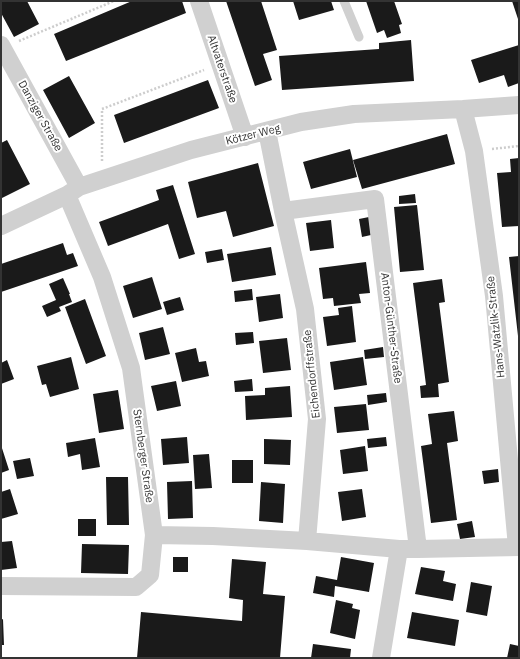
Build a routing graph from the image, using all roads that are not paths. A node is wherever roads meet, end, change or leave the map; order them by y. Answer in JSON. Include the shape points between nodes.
{"nodes":[{"id":1,"x":199,"y":1,"type":"edge"},
{"id":2,"x":344,"y":1,"type":"edge"},
{"id":3,"x":359,"y":37,"type":"dead end"},
{"id":4,"x":2,"y":46,"type":"edge"},
{"id":5,"x":519,"y":105,"type":"edge"},
{"id":6,"x":463,"y":109,"type":"junction"},
{"id":7,"x":267,"y":131,"type":"junction"},
{"id":8,"x":245,"y":137,"type":"junction"},
{"id":9,"x":73,"y":191,"type":"junction"},
{"id":10,"x":283,"y":211,"type":"junction"},
{"id":11,"x":1,"y":226,"type":"edge"},
{"id":12,"x":154,"y":535,"type":"junction"},
{"id":13,"x":307,"y":541,"type":"junction"},
{"id":14,"x":518,"y":547,"type":"edge"},
{"id":15,"x":399,"y":549,"type":"junction"},
{"id":16,"x":418,"y":550,"type":"junction"},
{"id":17,"x":1,"y":586,"type":"edge"},
{"id":18,"x":381,"y":658,"type":"edge"}],
"edges":[{"from":1,"to":8,"type":"street","name":"Altvaterstraße"},
{"from":2,"to":3,"type":"lane"},
{"from":4,"to":9,"type":"street","name":"Danziger Straße"},
{"from":5,"to":6,"type":"street","name":"Kötzer Weg"},
{"from":6,"to":7,"type":"street","name":"Kötzer Weg","via":[[354,114],[301,122]]},
{"from":6,"to":14,"type":"street","name":"Hans-Watzlik-Straße","via":[[474,151],[494,296]]},
{"from":7,"to":8,"type":"street","name":"Kötzer Weg"},
{"from":7,"to":10,"type":"street","name":"Eichendorffstraße"},
{"from":8,"to":9,"type":"street","name":"Kötzer Weg","via":[[191,150]]},
{"from":9,"to":11,"type":"street","name":"Kötzer Weg"},
{"from":9,"to":12,"type":"street","name":"Sternberger Straße","via":[[131,368]]},
{"from":10,"to":13,"type":"street","name":"Eichendorffstraße","via":[[305,309],[317,419]]},
{"from":10,"to":16,"type":"street","name":"Anton-Günther-Straße","via":[[375,199]]},
{"from":12,"to":13,"type":"street"},
{"from":12,"to":17,"type":"street","name":"Sternberger Straße","via":[[150,575],[136,587]]},
{"from":13,"to":15,"type":"street"},
{"from":14,"to":16,"type":"street"},
{"from":15,"to":16,"type":"street"},
{"from":15,"to":18,"type":"street"}]}
